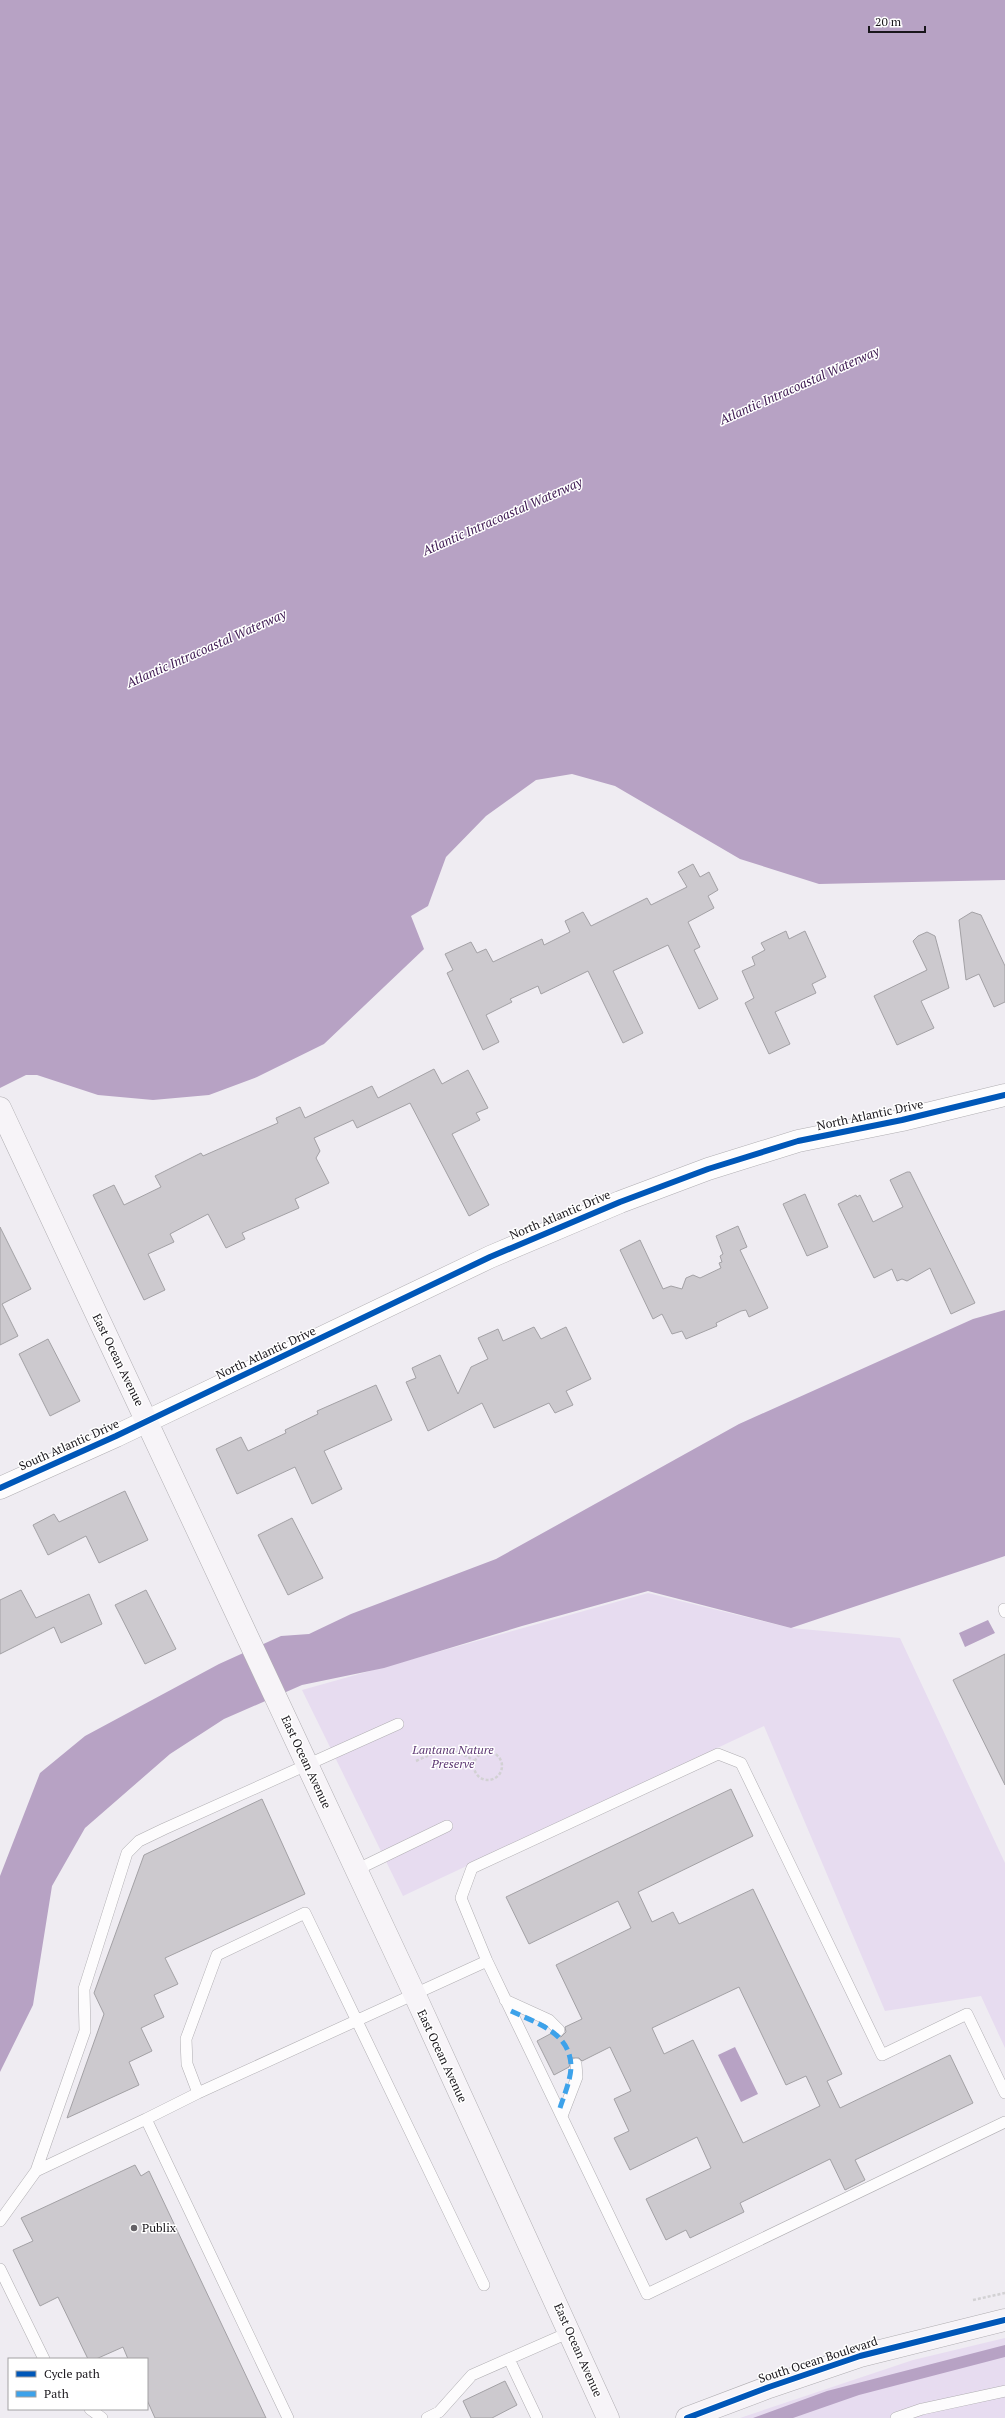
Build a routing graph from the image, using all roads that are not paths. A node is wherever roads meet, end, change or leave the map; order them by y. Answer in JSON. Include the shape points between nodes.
{"nodes":[{"id":1,"x":1005,"y":1095,"type":"edge"},
{"id":2,"x":1,"y":1110,"type":"edge"},
{"id":3,"x":147,"y":1420,"type":"junction"},
{"id":4,"x":0,"y":1488,"type":"edge"},
{"id":5,"x":398,"y":1724,"type":"dead end"},
{"id":6,"x":307,"y":1766,"type":"junction"},
{"id":7,"x":447,"y":1826,"type":"dead end"},
{"id":8,"x":356,"y":1870,"type":"junction"},
{"id":9,"x":487,"y":1961,"type":"junction"},
{"id":10,"x":414,"y":1993,"type":"junction"},
{"id":11,"x":505,"y":2000,"type":"junction"},
{"id":12,"x":356,"y":2020,"type":"junction"},
{"id":13,"x":559,"y":2030,"type":"dead end"},
{"id":14,"x":576,"y":2064,"type":"dead end"},
{"id":15,"x":198,"y":2093,"type":"junction"},
{"id":16,"x":1005,"y":2093,"type":"edge"},
{"id":17,"x":562,"y":2116,"type":"junction"},
{"id":18,"x":146,"y":2119,"type":"junction"},
{"id":19,"x":1005,"y":2122,"type":"edge"},
{"id":20,"x":36,"y":2170,"type":"junction"},
{"id":21,"x":0,"y":2221,"type":"edge"},
{"id":22,"x":0,"y":2269,"type":"edge"},
{"id":23,"x":484,"y":2285,"type":"dead end"},
{"id":24,"x":1005,"y":2320,"type":"edge"},
{"id":25,"x":570,"y":2332,"type":"junction"},
{"id":26,"x":44,"y":2358,"type":"edge"},
{"id":27,"x":509,"y":2359,"type":"junction"},
{"id":28,"x":1005,"y":2392,"type":"edge"},
{"id":29,"x":91,"y":2410,"type":"edge"},
{"id":30,"x":440,"y":2415,"type":"edge"},
{"id":31,"x":102,"y":2418,"type":"edge"},
{"id":32,"x":288,"y":2418,"type":"edge"},
{"id":33,"x":427,"y":2418,"type":"edge"},
{"id":34,"x":537,"y":2418,"type":"edge"},
{"id":35,"x":608,"y":2418,"type":"edge"},
{"id":36,"x":687,"y":2418,"type":"edge"},
{"id":37,"x":896,"y":2418,"type":"edge"}],
"edges":[{"from":1,"to":3,"type":"street","name":"North Atlantic Drive","via":[[902,1120],[798,1141],[708,1169],[620,1202],[490,1257],[331,1335]]},
{"from":2,"to":3,"type":"main road","name":"East Ocean Avenue"},
{"from":3,"to":4,"type":"street","name":"South Atlantic Drive"},
{"from":3,"to":6,"type":"main road","name":"East Ocean Avenue"},
{"from":5,"to":6,"type":"lane"},
{"from":6,"to":8,"type":"main road","name":"East Ocean Avenue"},
{"from":6,"to":20,"type":"lane","via":[[139,1841],[127,1853],[84,1989],[85,2031]]},
{"from":7,"to":8,"type":"lane"},
{"from":8,"to":10,"type":"main road","name":"East Ocean Avenue"},
{"from":9,"to":10,"type":"lane"},
{"from":9,"to":11,"type":"lane"},
{"from":9,"to":16,"type":"lane","via":[[461,1898],[472,1868],[718,1754],[741,1763],[882,2055],[967,2014]]},
{"from":10,"to":12,"type":"lane"},
{"from":10,"to":25,"type":"main road","name":"East Ocean Avenue"},
{"from":11,"to":13,"type":"lane","via":[[549,2020]]},
{"from":11,"to":17,"type":"lane"},
{"from":12,"to":15,"type":"lane"},
{"from":12,"to":15,"type":"lane","via":[[305,1913],[217,1955],[186,2039],[187,2064]]},
{"from":12,"to":23,"type":"lane"},
{"from":14,"to":17,"type":"lane","via":[[577,2077]]},
{"from":15,"to":18,"type":"lane"},
{"from":17,"to":19,"type":"lane","via":[[647,2294]]},
{"from":18,"to":20,"type":"lane"},
{"from":18,"to":32,"type":"lane"},
{"from":20,"to":21,"type":"lane"},
{"from":22,"to":26,"type":"lane"},
{"from":24,"to":36,"type":"main road","name":"South Ocean Boulevard","via":[[860,2356]]},
{"from":25,"to":27,"type":"lane"},
{"from":25,"to":35,"type":"main road","name":"East Ocean Avenue"},
{"from":27,"to":30,"type":"lane","via":[[472,2375]]},
{"from":27,"to":34,"type":"lane"},
{"from":28,"to":37,"type":"lane","via":[[922,2409]]},
{"from":29,"to":31,"type":"lane"},
{"from":30,"to":33,"type":"lane"}]}
